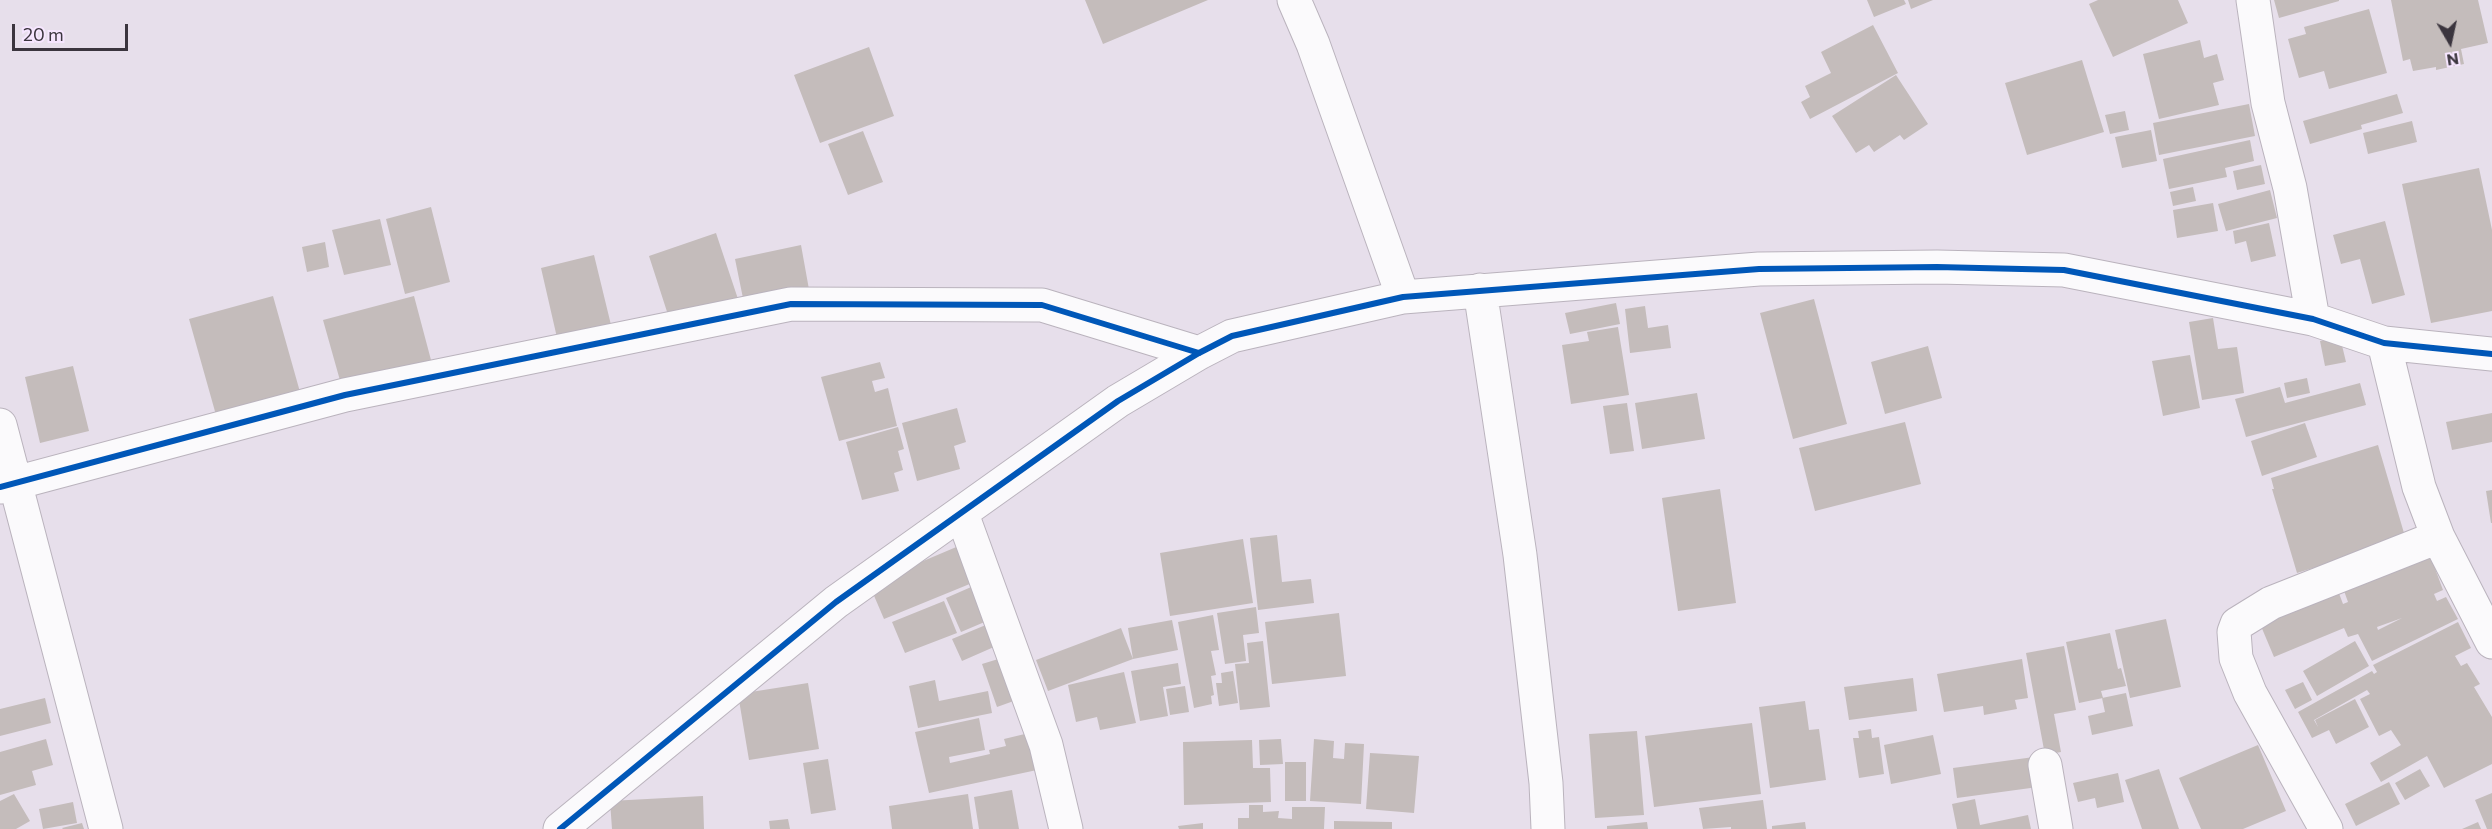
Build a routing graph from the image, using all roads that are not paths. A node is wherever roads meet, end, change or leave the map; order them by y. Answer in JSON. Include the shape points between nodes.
{"nodes":[{"id":1,"x":1294,"y":0,"type":"edge"},
{"id":2,"x":2253,"y":0,"type":"edge"},
{"id":3,"x":1480,"y":290,"type":"junction"},
{"id":4,"x":1402,"y":297,"type":"junction"},
{"id":5,"x":2313,"y":319,"type":"junction"},
{"id":6,"x":2384,"y":343,"type":"junction"},
{"id":7,"x":1199,"y":353,"type":"junction"},
{"id":8,"x":2492,"y":354,"type":"edge"},
{"id":9,"x":0,"y":425,"type":"edge"},
{"id":10,"x":8,"y":485,"type":"edge"},
{"id":11,"x":962,"y":514,"type":"junction"},
{"id":12,"x":2438,"y":537,"type":"junction"},
{"id":13,"x":2492,"y":642,"type":"edge"},
{"id":14,"x":2045,"y":765,"type":"dead end"},
{"id":15,"x":106,"y":829,"type":"edge"},
{"id":16,"x":560,"y":829,"type":"edge"},
{"id":17,"x":1066,"y":829,"type":"edge"},
{"id":18,"x":1548,"y":829,"type":"edge"},
{"id":19,"x":2055,"y":829,"type":"edge"},
{"id":20,"x":2326,"y":829,"type":"edge"}],
"edges":[{"from":1,"to":4,"type":"street","via":[[1314,44]]},
{"from":2,"to":5,"type":"street","via":[[2268,103],[2290,188]]},
{"from":3,"to":4,"type":"street"},
{"from":3,"to":5,"type":"street","via":[[1759,268],[2064,270]]},
{"from":3,"to":18,"type":"street","via":[[1520,555]]},
{"from":4,"to":7,"type":"street","via":[[1232,336]]},
{"from":5,"to":6,"type":"street"},
{"from":6,"to":8,"type":"street"},
{"from":6,"to":12,"type":"street","via":[[2419,488]]},
{"from":7,"to":10,"type":"street","via":[[1042,305],[791,304],[345,395]]},
{"from":7,"to":11,"type":"street","via":[[1118,401]]},
{"from":9,"to":10,"type":"street"},
{"from":10,"to":15,"type":"street"},
{"from":11,"to":16,"type":"street","via":[[836,602]]},
{"from":11,"to":17,"type":"street","via":[[1046,745]]},
{"from":12,"to":13,"type":"street"},
{"from":12,"to":20,"type":"street","via":[[2271,603],[2237,624],[2236,658],[2250,693]]},
{"from":14,"to":19,"type":"street"}]}
